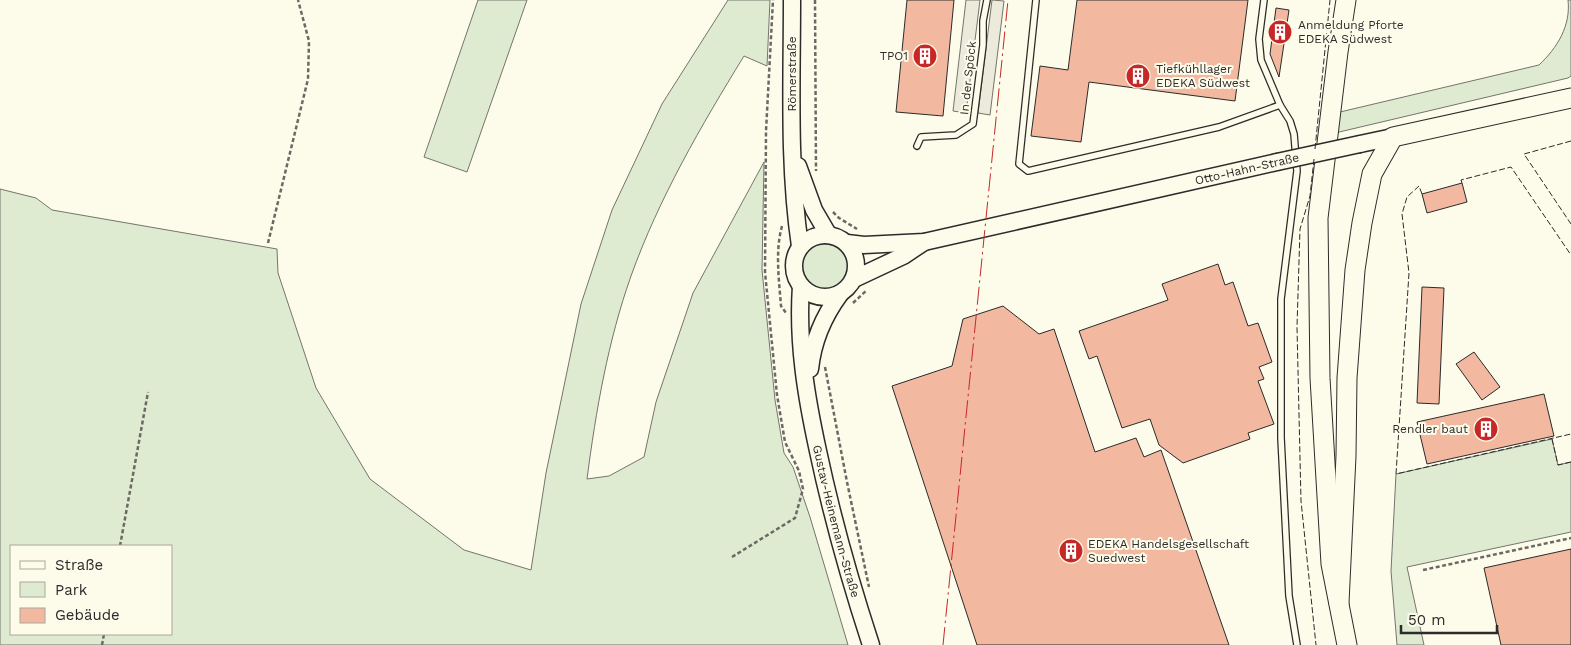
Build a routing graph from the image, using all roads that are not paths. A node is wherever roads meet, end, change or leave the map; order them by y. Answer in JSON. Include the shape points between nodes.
{"nodes":[{"id":1,"x":792,"y":0,"type":"edge"},
{"id":2,"x":987,"y":0,"type":"edge"},
{"id":3,"x":1036,"y":0,"type":"edge"},
{"id":4,"x":1264,"y":0,"type":"edge"},
{"id":5,"x":1346,"y":0,"type":"edge"},
{"id":6,"x":1568,"y":96,"type":"edge"},
{"id":7,"x":1280,"y":106,"type":"junction"},
{"id":8,"x":1393,"y":137,"type":"junction"},
{"id":9,"x":917,"y":146,"type":"dead end"},
{"id":10,"x":792,"y":147,"type":"junction"},
{"id":11,"x":828,"y":234,"type":"junction"},
{"id":12,"x":924,"y":242,"type":"junction"},
{"id":13,"x":847,"y":243,"type":"junction"},
{"id":14,"x":800,"y":246,"type":"junction"},
{"id":15,"x":854,"y":278,"type":"junction"},
{"id":16,"x":801,"y":286,"type":"junction"},
{"id":17,"x":846,"y":299,"type":"junction"},
{"id":18,"x":806,"y":396,"type":"junction"},
{"id":19,"x":1339,"y":603,"type":"junction"},
{"id":20,"x":871,"y":645,"type":"edge"},
{"id":21,"x":1297,"y":645,"type":"edge"},
{"id":22,"x":1347,"y":645,"type":"edge"}],
"edges":[{"from":1,"to":10,"type":"street","name":"Römerstraße"},
{"from":2,"to":9,"type":"lane","name":"In der Spöck","via":[[973,124],[956,135],[921,137]]},
{"from":3,"to":7,"type":"lane","via":[[1019,164],[1028,171],[1218,126]]},
{"from":4,"to":7,"type":"lane","via":[[1260,60]]},
{"from":5,"to":19,"type":"main road","via":[[1318,218],[1321,387],[1331,564]]},
{"from":6,"to":8,"type":"main road","name":"Otto-Hahn-Straße"},
{"from":7,"to":21,"type":"lane","via":[[1294,134],[1297,170],[1281,299],[1281,438],[1289,596]]},
{"from":8,"to":12,"type":"street","name":"Otto-Hahn-Straße","bridge":true},
{"from":8,"to":19,"type":"main road","via":[[1372,174],[1356,270]]},
{"from":10,"to":11,"type":"street","name":"Römerstraße","via":[[820,208]]},
{"from":10,"to":14,"type":"street","name":"Römerstraße"},
{"from":11,"to":13,"type":"street"},
{"from":11,"to":14,"type":"street","via":[[818,235]]},
{"from":12,"to":13,"type":"street","name":"Otto-Hahn-Straße"},
{"from":12,"to":15,"type":"street","name":"Otto-Hahn-Straße","via":[[903,256]]},
{"from":13,"to":15,"type":"street","via":[[857,262]]},
{"from":14,"to":16,"type":"street","via":[[794,266]]},
{"from":15,"to":17,"type":"street"},
{"from":16,"to":17,"type":"street","via":[[819,297]]},
{"from":16,"to":18,"type":"street","name":"Gustav-Heinemann-Straße","via":[[799,317]]},
{"from":17,"to":18,"type":"street","name":"Gustav-Heinemann-Straße","via":[[819,329],[812,350]]},
{"from":18,"to":20,"type":"street","name":"Gustav-Heinemann-Straße","via":[[844,562]]},
{"from":19,"to":22,"type":"main road"}]}
